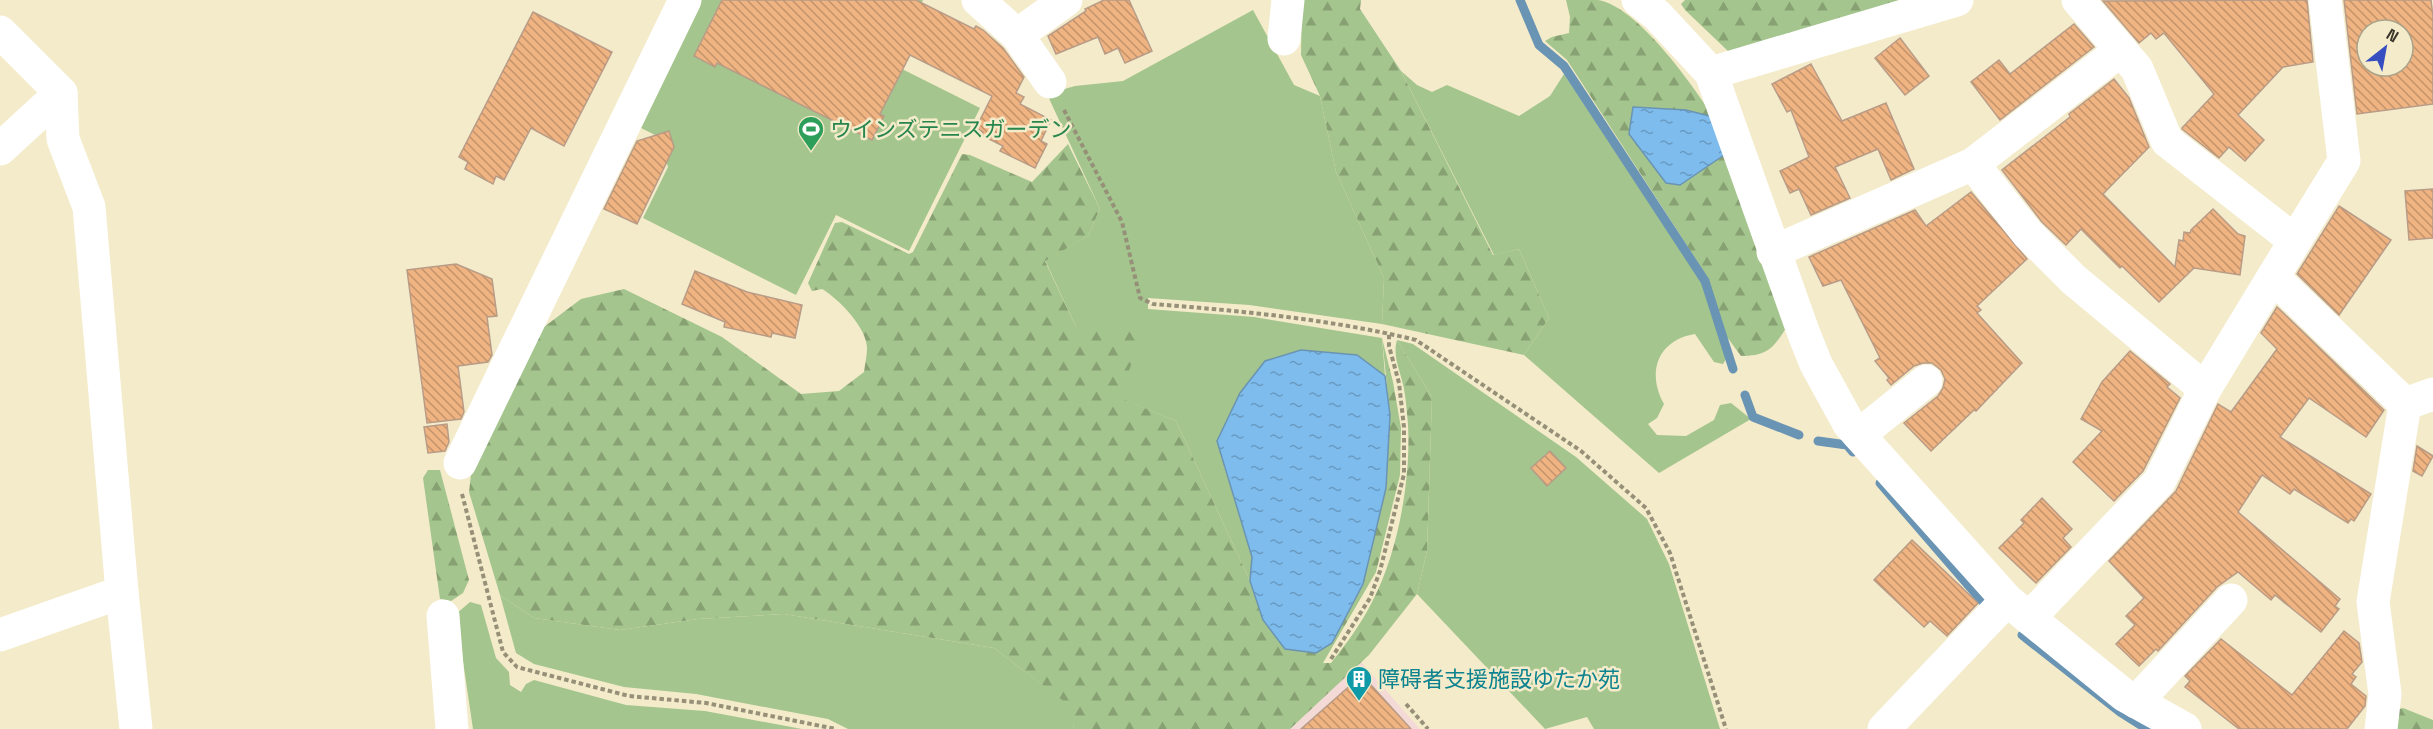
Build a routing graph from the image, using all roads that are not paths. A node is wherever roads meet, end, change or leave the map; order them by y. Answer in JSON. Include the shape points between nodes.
{"nodes":[{"id":1,"x":685,"y":0,"type":"edge"},
{"id":2,"x":978,"y":0,"type":"edge"},
{"id":3,"x":1066,"y":0,"type":"edge"},
{"id":4,"x":1288,"y":0,"type":"edge"},
{"id":5,"x":1958,"y":0,"type":"edge"},
{"id":6,"x":2078,"y":0,"type":"edge"},
{"id":7,"x":2325,"y":0,"type":"edge"},
{"id":8,"x":1655,"y":5,"type":"edge"},
{"id":9,"x":0,"y":32,"type":"edge"},
{"id":10,"x":1017,"y":35,"type":"junction"},
{"id":11,"x":1284,"y":39,"type":"dead end"},
{"id":12,"x":2121,"y":50,"type":"junction"},
{"id":13,"x":1711,"y":73,"type":"junction"},
{"id":14,"x":1050,"y":82,"type":"road end"},
{"id":15,"x":61,"y":93,"type":"junction"},
{"id":16,"x":0,"y":149,"type":"edge"},
{"id":17,"x":1973,"y":164,"type":"junction"},
{"id":18,"x":2295,"y":241,"type":"junction"},
{"id":19,"x":1773,"y":252,"type":"junction"},
{"id":20,"x":2273,"y":277,"type":"junction"},
{"id":21,"x":1926,"y":381,"type":"dead end"},
{"id":22,"x":2205,"y":388,"type":"junction"},
{"id":23,"x":2419,"y":399,"type":"edge"},
{"id":24,"x":1859,"y":435,"type":"junction"},
{"id":25,"x":460,"y":463,"type":"road end"},
{"id":26,"x":122,"y":592,"type":"junction"},
{"id":27,"x":2231,"y":600,"type":"dead end"},
{"id":28,"x":2018,"y":609,"type":"junction"},
{"id":29,"x":443,"y":616,"type":"dead end"},
{"id":30,"x":0,"y":635,"type":"edge"},
{"id":31,"x":2136,"y":702,"type":"junction"},
{"id":32,"x":136,"y":729,"type":"edge"},
{"id":33,"x":452,"y":729,"type":"edge"},
{"id":34,"x":1884,"y":729,"type":"edge"},
{"id":35,"x":2185,"y":729,"type":"edge"},
{"id":36,"x":2381,"y":729,"type":"edge"}],
"edges":[{"from":1,"to":25,"type":"street"},
{"from":2,"to":10,"type":"street"},
{"from":3,"to":10,"type":"street"},
{"from":4,"to":11,"type":"street"},
{"from":5,"to":13,"type":"street"},
{"from":6,"to":12,"type":"street"},
{"from":7,"to":18,"type":"street","via":[[2344,161]]},
{"from":8,"to":13,"type":"street"},
{"from":9,"to":15,"type":"street"},
{"from":10,"to":14,"type":"street"},
{"from":12,"to":17,"type":"street"},
{"from":12,"to":18,"type":"street","via":[[2137,69],[2167,141]]},
{"from":13,"to":19,"type":"street"},
{"from":15,"to":16,"type":"street"},
{"from":15,"to":26,"type":"street","via":[[63,139],[88,207]]},
{"from":17,"to":19,"type":"street"},
{"from":17,"to":22,"type":"street","via":[[2028,234],[2073,279]]},
{"from":18,"to":20,"type":"street"},
{"from":19,"to":24,"type":"street","via":[[1816,364]]},
{"from":20,"to":22,"type":"street"},
{"from":20,"to":23,"type":"street"},
{"from":21,"to":24,"type":"street"},
{"from":22,"to":28,"type":"street","via":[[2159,482]]},
{"from":23,"to":36,"type":"street","via":[[2373,602],[2385,694]]},
{"from":24,"to":28,"type":"street"},
{"from":26,"to":30,"type":"street"},
{"from":26,"to":32,"type":"street"},
{"from":27,"to":31,"type":"street"},
{"from":28,"to":31,"type":"street"},
{"from":28,"to":34,"type":"street"},
{"from":29,"to":33,"type":"street"},
{"from":31,"to":35,"type":"street"}]}
